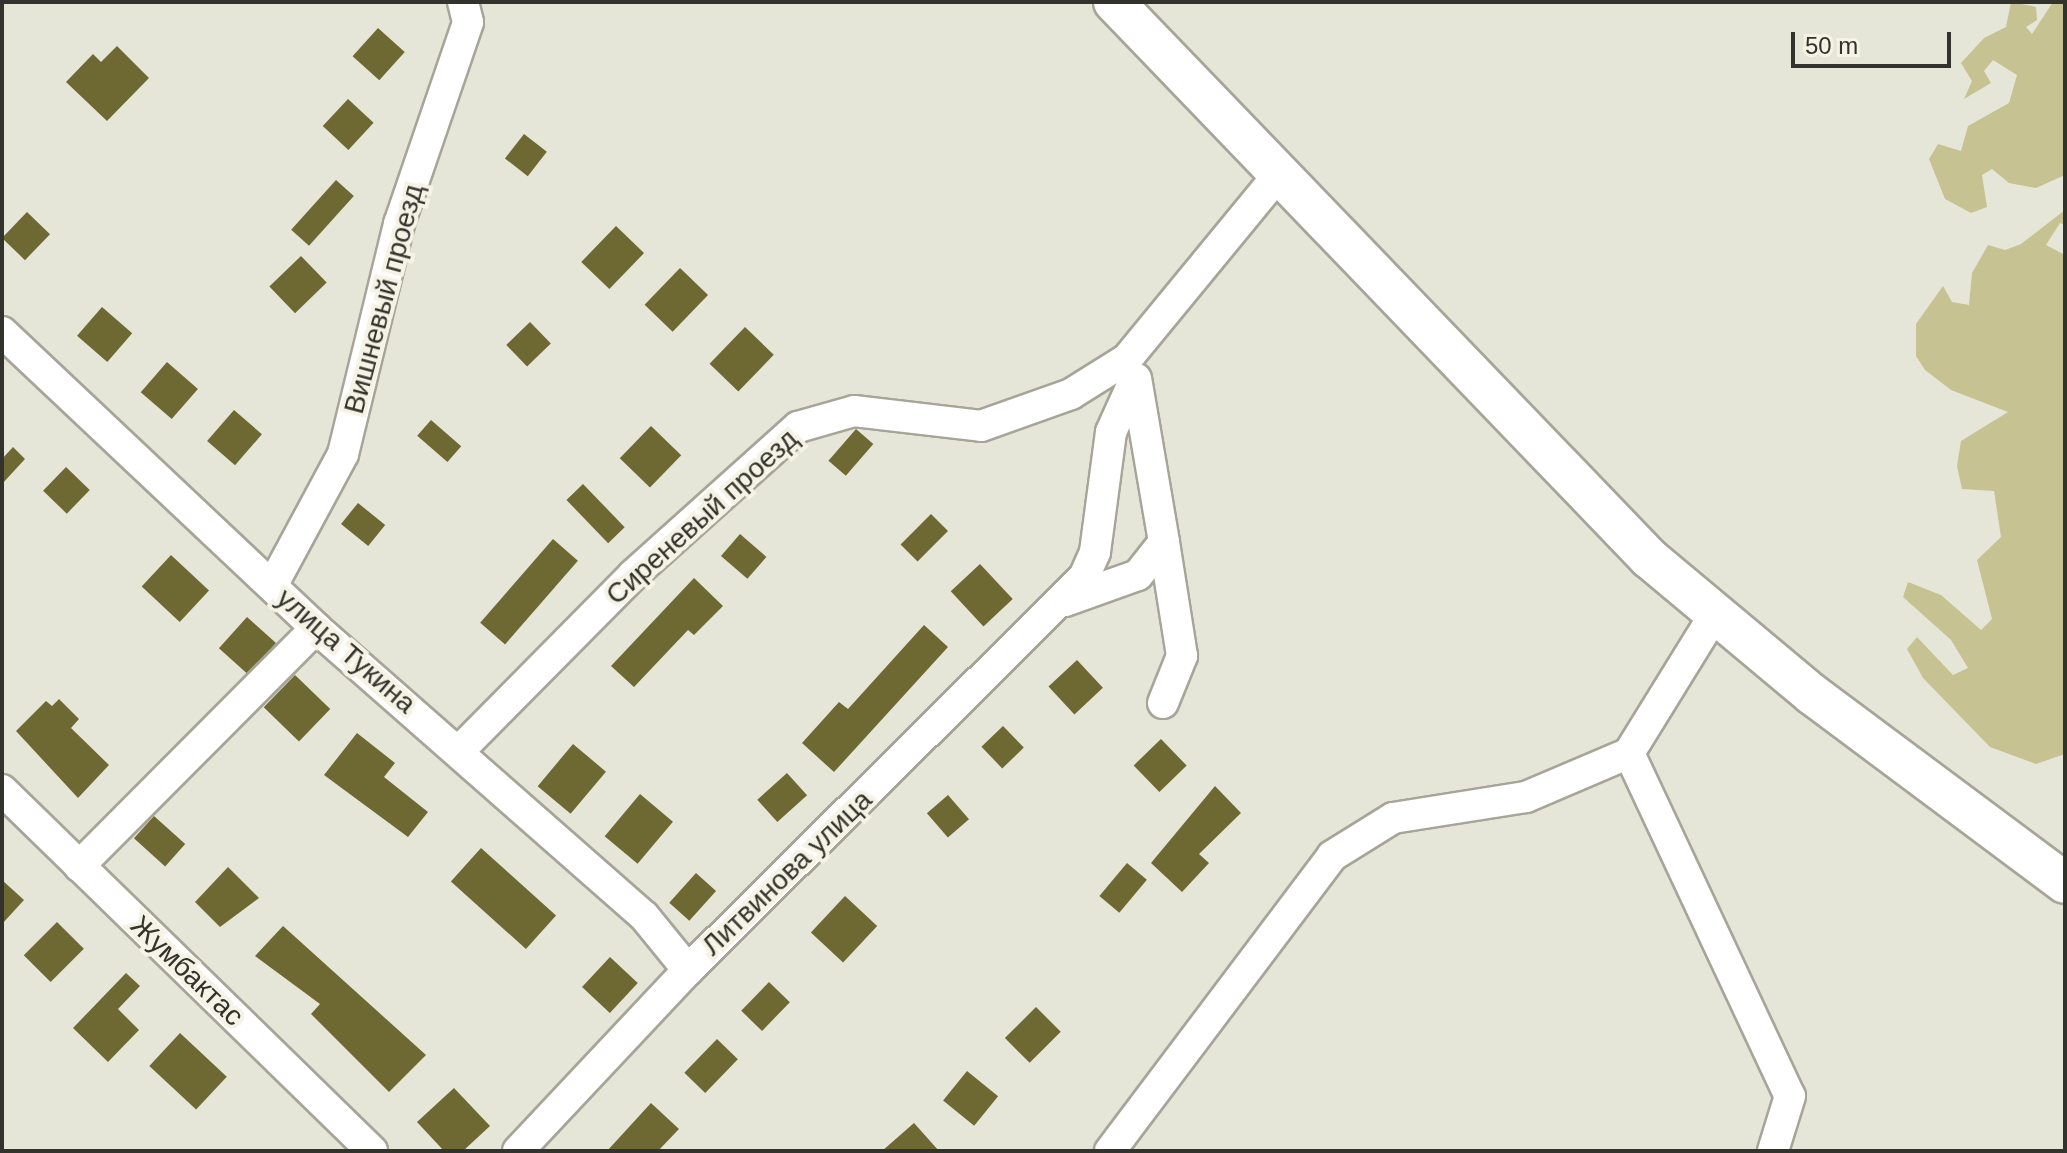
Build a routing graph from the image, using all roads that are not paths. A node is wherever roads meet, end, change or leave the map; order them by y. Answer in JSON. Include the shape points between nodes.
{"nodes":[{"id":1,"x":463,"y":2,"type":"edge"},
{"id":2,"x":1114,"y":2,"type":"edge"},
{"id":3,"x":1279,"y":174,"type":"junction"},
{"id":4,"x":1150,"y":330,"type":"junction"},
{"id":5,"x":2,"y":332,"type":"edge"},
{"id":6,"x":1134,"y":381,"type":"junction"},
{"id":7,"x":1164,"y":542,"type":"junction"},
{"id":8,"x":272,"y":586,"type":"junction"},
{"id":9,"x":1064,"y":602,"type":"junction"},
{"id":10,"x":1715,"y":614,"type":"junction"},
{"id":11,"x":316,"y":628,"type":"junction"},
{"id":12,"x":1163,"y":703,"type":"dead end"},
{"id":13,"x":461,"y":749,"type":"junction"},
{"id":14,"x":1629,"y":753,"type":"junction"},
{"id":15,"x":2,"y":790,"type":"edge"},
{"id":16,"x":79,"y":866,"type":"junction"},
{"id":17,"x":2065,"y":883,"type":"edge"},
{"id":18,"x":688,"y":970,"type":"junction"},
{"id":19,"x":372,"y":1151,"type":"edge"},
{"id":20,"x":518,"y":1151,"type":"edge"},
{"id":21,"x":1110,"y":1151,"type":"edge"},
{"id":22,"x":1773,"y":1151,"type":"edge"}],
"edges":[{"from":1,"to":8,"type":"street","name":"Вишневый проезд","via":[[468,22],[399,224],[343,454]]},
{"from":2,"to":3,"type":"main road"},
{"from":3,"to":4,"type":"street","name":"Сиреневый проезд"},
{"from":3,"to":10,"type":"main road","via":[[1569,479]]},
{"from":4,"to":6,"type":"street"},
{"from":4,"to":13,"type":"street","name":"Сиреневый проезд","via":[[1102,378],[981,426],[854,411],[798,427],[633,575]]},
{"from":5,"to":8,"type":"street","name":"улица Тукина"},
{"from":6,"to":7,"type":"street"},
{"from":6,"to":9,"type":"street","via":[[1111,432],[1095,552]]},
{"from":7,"to":9,"type":"street","via":[[1138,575]]},
{"from":7,"to":12,"type":"street","via":[[1182,656]]},
{"from":8,"to":11,"type":"street","name":"улица Тукина"},
{"from":9,"to":18,"type":"street","name":"Литвинова улица"},
{"from":10,"to":14,"type":"street"},
{"from":10,"to":17,"type":"main road"},
{"from":11,"to":13,"type":"street","name":"улица Тукина"},
{"from":11,"to":16,"type":"street"},
{"from":13,"to":18,"type":"street","name":"улица Тукина","via":[[644,916]]},
{"from":14,"to":21,"type":"street","via":[[1526,797],[1393,818],[1332,856]]},
{"from":14,"to":22,"type":"street","via":[[1790,1096]]},
{"from":15,"to":16,"type":"street","name":"Жумбактас"},
{"from":16,"to":19,"type":"street","name":"Жумбактас"},
{"from":18,"to":20,"type":"street","name":"Литвинова улица"}]}
